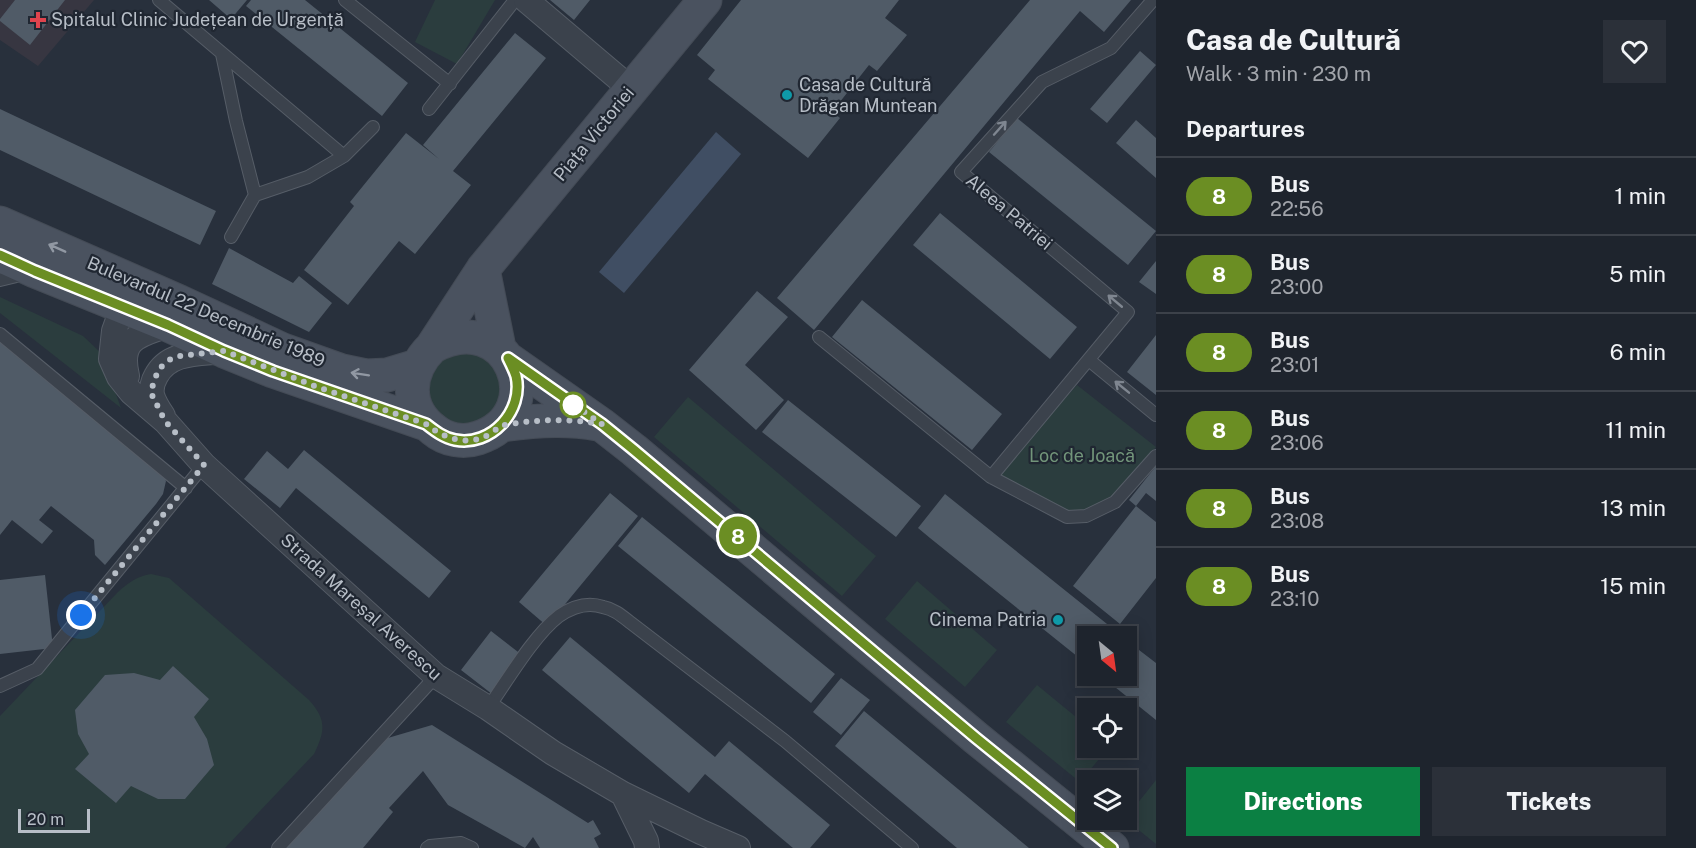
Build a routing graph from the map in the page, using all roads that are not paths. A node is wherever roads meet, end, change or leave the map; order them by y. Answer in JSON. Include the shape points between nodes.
{"nodes":[{"id":1,"x":159,"y":0,"type":"edge"},
{"id":2,"x":345,"y":0,"type":"edge"},
{"id":3,"x":515,"y":0,"type":"edge"},
{"id":4,"x":526,"y":0,"type":"edge"},
{"id":5,"x":705,"y":0,"type":"edge"},
{"id":6,"x":1153,"y":0,"type":"edge"},
{"id":7,"x":222,"y":54,"type":"junction"},
{"id":8,"x":450,"y":84,"type":"junction"},
{"id":9,"x":632,"y":89,"type":"junction"},
{"id":10,"x":429,"y":109,"type":"dead end"},
{"id":11,"x":373,"y":127,"type":"dead end"},
{"id":12,"x":344,"y":156,"type":"junction"},
{"id":13,"x":255,"y":195,"type":"junction"},
{"id":14,"x":4,"y":237,"type":"edge"},
{"id":15,"x":231,"y":237,"type":"dead end"},
{"id":16,"x":483,"y":269,"type":"junction"},
{"id":17,"x":35,"y":271,"type":"junction"},
{"id":18,"x":0,"y":279,"type":"edge"},
{"id":19,"x":123,"y":306,"type":"junction"},
{"id":20,"x":200,"y":311,"type":"junction"},
{"id":21,"x":168,"y":325,"type":"junction"},
{"id":22,"x":0,"y":334,"type":"edge"},
{"id":23,"x":819,"y":337,"type":"dead end"},
{"id":24,"x":224,"y":351,"type":"junction"},
{"id":25,"x":503,"y":353,"type":"junction"},
{"id":26,"x":425,"y":356,"type":"junction"},
{"id":27,"x":1089,"y":360,"type":"junction"},
{"id":28,"x":131,"y":392,"type":"junction"},
{"id":29,"x":1156,"y":415,"type":"edge"},
{"id":30,"x":165,"y":421,"type":"junction"},
{"id":31,"x":426,"y":424,"type":"junction"},
{"id":32,"x":602,"y":424,"type":"junction"},
{"id":33,"x":502,"y":425,"type":"junction"},
{"id":34,"x":1156,"y":456,"type":"edge"},
{"id":35,"x":204,"y":465,"type":"junction"},
{"id":36,"x":991,"y":477,"type":"junction"},
{"id":37,"x":186,"y":488,"type":"junction"},
{"id":38,"x":436,"y":676,"type":"junction"},
{"id":39,"x":0,"y":686,"type":"edge"},
{"id":40,"x":488,"y":708,"type":"junction"},
{"id":41,"x":623,"y":794,"type":"junction"},
{"id":42,"x":695,"y":840,"type":"edge"},
{"id":43,"x":908,"y":847,"type":"edge"},
{"id":44,"x":278,"y":848,"type":"edge"},
{"id":45,"x":427,"y":848,"type":"edge"},
{"id":46,"x":472,"y":848,"type":"edge"},
{"id":47,"x":647,"y":848,"type":"edge"},
{"id":48,"x":738,"y":848,"type":"edge"},
{"id":49,"x":1112,"y":848,"type":"edge"}],
"edges":[{"from":1,"to":7,"type":"lane"},
{"from":2,"to":8,"type":"lane"},
{"from":3,"to":8,"type":"lane"},
{"from":4,"to":9,"type":"street"},
{"from":5,"to":9,"type":"street","name":"Piața Victoriei"},
{"from":27,"to":6,"type":"lane","name":"Aleea Patriei","one_way":true,"via":[[1128,312],[961,172],[1042,82],[1111,48]]},
{"from":7,"to":12,"type":"lane"},
{"from":7,"to":13,"type":"lane"},
{"from":8,"to":10,"type":"lane"},
{"from":9,"to":16,"type":"street","name":"Piața Victoriei"},
{"from":11,"to":12,"type":"lane"},
{"from":12,"to":13,"type":"lane","via":[[308,177]]},
{"from":13,"to":15,"type":"lane"},
{"from":14,"to":17,"type":"street","name":"Bulevardul 22 Decembrie 1989"},
{"from":20,"to":14,"type":"street","name":"Bulevardul 22 Decembrie 1989","one_way":true},
{"from":16,"to":25,"type":"street"},
{"from":16,"to":26,"type":"street","name":"Piața Victoriei"},
{"from":17,"to":18,"type":"lane"},
{"from":17,"to":19,"type":"street","name":"Bulevardul 22 Decembrie 1989"},
{"from":19,"to":21,"type":"street","name":"Bulevardul 22 Decembrie 1989"},
{"from":19,"to":28,"type":"street","name":"Strada Mareșal Averescu","via":[[114,331],[111,359]]},
{"from":20,"to":21,"type":"street"},
{"from":26,"to":20,"type":"street","name":"Bulevardul 22 Decembrie 1989","one_way":true,"via":[[387,375],[366,376],[283,350]]},
{"from":21,"to":24,"type":"street","name":"Bulevardul 22 Decembrie 1989"},
{"from":21,"to":28,"type":"street","via":[[135,336],[128,347],[124,363]]},
{"from":22,"to":37,"type":"lane"},
{"from":23,"to":36,"type":"lane"},
{"from":24,"to":30,"type":"street","name":"Strada Mareșal Averescu","via":[[180,356],[160,368],[151,393]]},
{"from":24,"to":31,"type":"street","name":"Bulevardul 22 Decembrie 1989"},
{"from":25,"to":26,"type":"street","via":[[487,341],[459,336],[445,340]]},
{"from":25,"to":32,"type":"street"},
{"from":25,"to":33,"type":"street","via":[[516,375],[517,393]]},
{"from":26,"to":31,"type":"street","name":"Piața Victoriei","via":[[412,386],[415,407]]},
{"from":29,"to":27,"type":"lane","one_way":true},
{"from":27,"to":36,"type":"lane","name":"Aleea Patriei"},
{"from":28,"to":30,"type":"street","name":"Strada Mareșal Averescu"},
{"from":30,"to":35,"type":"street","name":"Strada Mareșal Averescu"},
{"from":31,"to":33,"type":"street","via":[[455,440],[488,435]]},
{"from":32,"to":33,"type":"street","via":[[531,420]]},
{"from":32,"to":49,"type":"street"},
{"from":34,"to":36,"type":"lane","via":[[1115,502],[1086,516],[1066,518]]},
{"from":35,"to":37,"type":"lane"},
{"from":35,"to":38,"type":"street","name":"Strada Mareșal Averescu"},
{"from":37,"to":39,"type":"lane","via":[[37,669]]},
{"from":38,"to":40,"type":"street","name":"Strada Mareșal Averescu"},
{"from":38,"to":44,"type":"lane"},
{"from":40,"to":41,"type":"street","name":"Strada Mareșal Averescu","via":[[553,753]]},
{"from":40,"to":43,"type":"lane","via":[[558,617],[573,608],[602,606],[624,618],[785,741]]},
{"from":41,"to":42,"type":"street","name":"Strada Mareșal Averescu"},
{"from":41,"to":47,"type":"street"},
{"from":42,"to":48,"type":"street","name":"Strada Mareșal Averescu"},
{"from":45,"to":46,"type":"lane","via":[[461,843]]}]}
